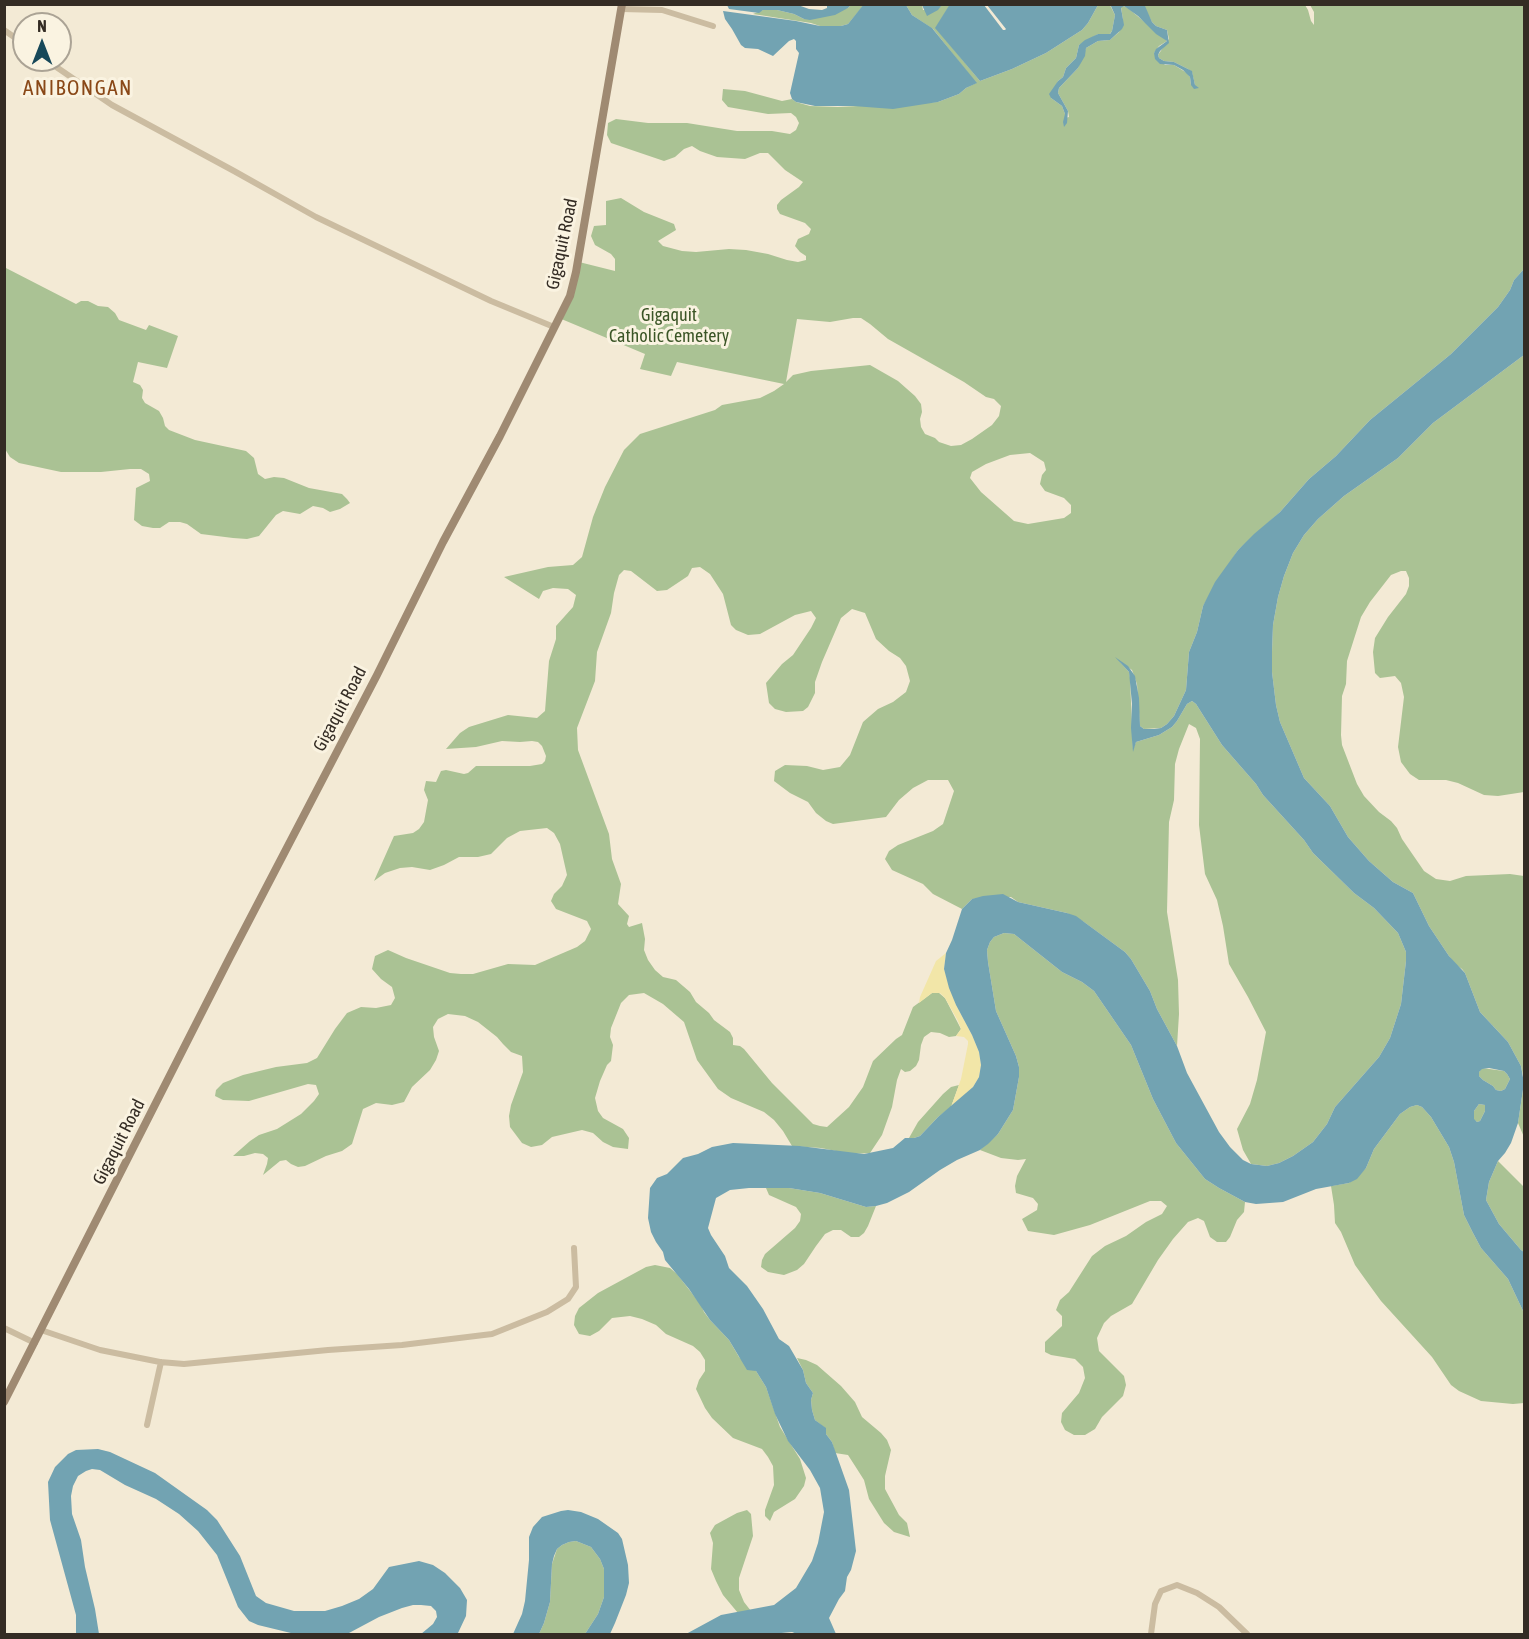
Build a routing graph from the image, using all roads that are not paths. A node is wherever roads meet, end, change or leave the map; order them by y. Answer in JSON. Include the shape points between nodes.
{"nodes":[{"id":1,"x":622,"y":7,"type":"edge"},
{"id":2,"x":713,"y":26,"type":"dead end"},
{"id":3,"x":64,"y":72,"type":"edge"},
{"id":4,"x":554,"y":327,"type":"junction"},
{"id":5,"x":574,"y":1248,"type":"dead end"},
{"id":6,"x":4,"y":1328,"type":"edge"},
{"id":7,"x":41,"y":1330,"type":"junction"},
{"id":8,"x":35,"y":1343,"type":"junction"},
{"id":9,"x":161,"y":1362,"type":"junction"},
{"id":10,"x":4,"y":1402,"type":"edge"},
{"id":11,"x":147,"y":1425,"type":"dead end"},
{"id":12,"x":1151,"y":1635,"type":"edge"},
{"id":13,"x":1247,"y":1635,"type":"edge"}],
"edges":[{"from":1,"to":2,"type":"street","via":[[662,10]]},
{"from":1,"to":4,"type":"main road","name":"Gigaquit Road","via":[[574,282]]},
{"from":3,"to":4,"type":"street","via":[[112,105],[300,209],[491,302]]},
{"from":4,"to":7,"type":"main road","name":"Gigaquit Road"},
{"from":5,"to":9,"type":"street","via":[[576,1287],[568,1299],[548,1312],[492,1334],[194,1364]]},
{"from":6,"to":8,"type":"street"},
{"from":7,"to":8,"type":"main road","name":"Gigaquit Road"},
{"from":7,"to":9,"type":"street","via":[[100,1350]]},
{"from":8,"to":10,"type":"main road","name":"Gigaquit Road"},
{"from":9,"to":11,"type":"street"},
{"from":12,"to":13,"type":"street","via":[[1161,1591],[1177,1585],[1219,1607]]}]}
